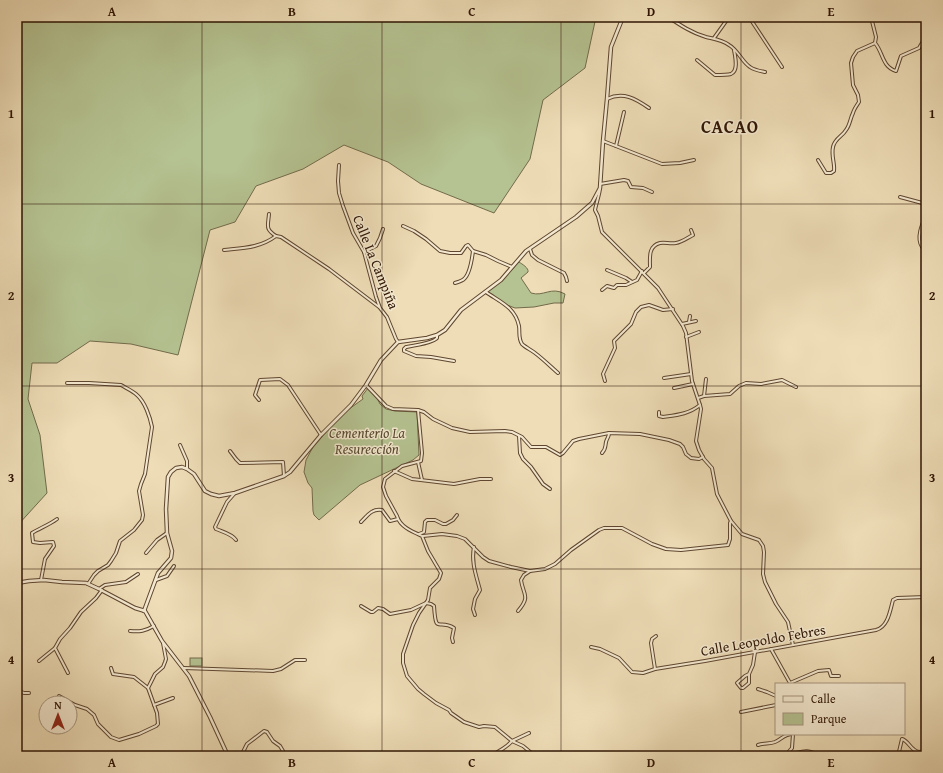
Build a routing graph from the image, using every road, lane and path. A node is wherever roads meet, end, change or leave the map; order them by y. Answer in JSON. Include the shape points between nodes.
{"nodes":[{"id":1,"x":623,"y":17,"type":"edge"},
{"id":2,"x":668,"y":17,"type":"edge"},
{"id":3,"x":729,"y":17,"type":"edge"},
{"id":4,"x":749,"y":17,"type":"edge"},
{"id":5,"x":872,"y":17,"type":"edge"},
{"id":6,"x":926,"y":36,"type":"edge"},
{"id":7,"x":714,"y":38,"type":"junction"},
{"id":8,"x":875,"y":43,"type":"junction"},
{"id":9,"x":734,"y":48,"type":"junction"},
{"id":10,"x":697,"y":60,"type":"dead end"},
{"id":11,"x":782,"y":67,"type":"dead end"},
{"id":12,"x":765,"y":72,"type":"dead end"},
{"id":13,"x":608,"y":99,"type":"junction"},
{"id":14,"x":649,"y":108,"type":"dead end"},
{"id":15,"x":624,"y":112,"type":"dead end"},
{"id":16,"x":602,"y":141,"type":"junction"},
{"id":17,"x":616,"y":146,"type":"junction"},
{"id":18,"x":694,"y":160,"type":"dead end"},
{"id":19,"x":818,"y":160,"type":"dead end"},
{"id":20,"x":339,"y":165,"type":"dead end"},
{"id":21,"x":600,"y":187,"type":"junction"},
{"id":22,"x":652,"y":192,"type":"dead end"},
{"id":23,"x":900,"y":197,"type":"dead end"},
{"id":24,"x":926,"y":204,"type":"edge"},
{"id":25,"x":269,"y":214,"type":"dead end"},
{"id":26,"x":926,"y":215,"type":"edge"},
{"id":27,"x":402,"y":226,"type":"dead end"},
{"id":28,"x":384,"y":229,"type":"dead end"},
{"id":29,"x":692,"y":230,"type":"dead end"},
{"id":30,"x":276,"y":236,"type":"junction"},
{"id":31,"x":530,"y":249,"type":"junction"},
{"id":32,"x":926,"y":249,"type":"edge"},
{"id":33,"x":224,"y":250,"type":"dead end"},
{"id":34,"x":473,"y":251,"type":"junction"},
{"id":35,"x":364,"y":252,"type":"junction"},
{"id":36,"x":512,"y":268,"type":"junction"},
{"id":37,"x":607,"y":270,"type":"dead end"},
{"id":38,"x":643,"y":272,"type":"junction"},
{"id":39,"x":567,"y":281,"type":"dead end"},
{"id":40,"x":632,"y":282,"type":"junction"},
{"id":41,"x":455,"y":283,"type":"dead end"},
{"id":42,"x":602,"y":290,"type":"dead end"},
{"id":43,"x":486,"y":292,"type":"junction"},
{"id":44,"x":380,"y":308,"type":"junction"},
{"id":45,"x":673,"y":309,"type":"junction"},
{"id":46,"x":690,"y":316,"type":"dead end"},
{"id":47,"x":696,"y":321,"type":"dead end"},
{"id":48,"x":689,"y":322,"type":"junction"},
{"id":49,"x":682,"y":324,"type":"junction"},
{"id":50,"x":699,"y":332,"type":"dead end"},
{"id":51,"x":437,"y":335,"type":"junction"},
{"id":52,"x":686,"y":337,"type":"junction"},
{"id":53,"x":398,"y":342,"type":"junction"},
{"id":54,"x":454,"y":362,"type":"dead end"},
{"id":55,"x":558,"y":373,"type":"dead end"},
{"id":56,"x":691,"y":374,"type":"junction"},
{"id":57,"x":664,"y":378,"type":"dead end"},
{"id":58,"x":706,"y":379,"type":"dead end"},
{"id":59,"x":605,"y":381,"type":"dead end"},
{"id":60,"x":67,"y":383,"type":"dead end"},
{"id":61,"x":366,"y":384,"type":"junction"},
{"id":62,"x":693,"y":384,"type":"junction"},
{"id":63,"x":796,"y":387,"type":"dead end"},
{"id":64,"x":674,"y":388,"type":"dead end"},
{"id":65,"x":704,"y":396,"type":"junction"},
{"id":66,"x":698,"y":398,"type":"junction"},
{"id":67,"x":259,"y":400,"type":"dead end"},
{"id":68,"x":700,"y":405,"type":"junction"},
{"id":69,"x":418,"y":410,"type":"junction"},
{"id":70,"x":659,"y":412,"type":"dead end"},
{"id":71,"x":609,"y":433,"type":"junction"},
{"id":72,"x":321,"y":435,"type":"junction"},
{"id":73,"x":519,"y":436,"type":"junction"},
{"id":74,"x":180,"y":445,"type":"dead end"},
{"id":75,"x":230,"y":451,"type":"dead end"},
{"id":76,"x":602,"y":453,"type":"dead end"},
{"id":77,"x":703,"y":457,"type":"junction"},
{"id":78,"x":418,"y":462,"type":"junction"},
{"id":79,"x":187,"y":469,"type":"junction"},
{"id":80,"x":394,"y":471,"type":"junction"},
{"id":81,"x":284,"y":476,"type":"junction"},
{"id":82,"x":491,"y":479,"type":"dead end"},
{"id":83,"x":422,"y":481,"type":"junction"},
{"id":84,"x":550,"y":489,"type":"dead end"},
{"id":85,"x":235,"y":493,"type":"junction"},
{"id":86,"x":457,"y":515,"type":"dead end"},
{"id":87,"x":57,"y":519,"type":"dead end"},
{"id":88,"x":398,"y":520,"type":"junction"},
{"id":89,"x":731,"y":520,"type":"junction"},
{"id":90,"x":361,"y":522,"type":"dead end"},
{"id":91,"x":167,"y":533,"type":"junction"},
{"id":92,"x":418,"y":534,"type":"junction"},
{"id":93,"x":422,"y":536,"type":"junction"},
{"id":94,"x":236,"y":540,"type":"dead end"},
{"id":95,"x":474,"y":547,"type":"junction"},
{"id":96,"x":146,"y":553,"type":"dead end"},
{"id":97,"x":174,"y":566,"type":"dead end"},
{"id":98,"x":530,"y":571,"type":"junction"},
{"id":99,"x":138,"y":574,"type":"dead end"},
{"id":100,"x":41,"y":580,"type":"junction"},
{"id":101,"x":156,"y":580,"type":"junction"},
{"id":102,"x":17,"y":583,"type":"edge"},
{"id":103,"x":88,"y":584,"type":"junction"},
{"id":104,"x":101,"y":590,"type":"junction"},
{"id":105,"x":926,"y":597,"type":"edge"},
{"id":106,"x":426,"y":603,"type":"junction"},
{"id":107,"x":362,"y":606,"type":"dead end"},
{"id":108,"x":144,"y":611,"type":"junction"},
{"id":109,"x":518,"y":611,"type":"dead end"},
{"id":110,"x":475,"y":615,"type":"dead end"},
{"id":111,"x":154,"y":626,"type":"junction"},
{"id":112,"x":130,"y":631,"type":"dead end"},
{"id":113,"x":656,"y":636,"type":"dead end"},
{"id":114,"x":162,"y":641,"type":"junction"},
{"id":115,"x":454,"y":642,"type":"dead end"},
{"id":116,"x":793,"y":645,"type":"junction"},
{"id":117,"x":591,"y":647,"type":"dead end"},
{"id":118,"x":55,"y":648,"type":"junction"},
{"id":119,"x":770,"y":649,"type":"junction"},
{"id":120,"x":755,"y":652,"type":"junction"},
{"id":121,"x":305,"y":660,"type":"dead end"},
{"id":122,"x":39,"y":661,"type":"dead end"},
{"id":123,"x":111,"y":668,"type":"dead end"},
{"id":124,"x":184,"y":668,"type":"junction"},
{"id":125,"x":655,"y":669,"type":"junction"},
{"id":126,"x":68,"y":673,"type":"dead end"},
{"id":127,"x":749,"y":674,"type":"junction"},
{"id":128,"x":839,"y":676,"type":"dead end"},
{"id":129,"x":790,"y":683,"type":"edge"},
{"id":130,"x":793,"y":683,"type":"edge"},
{"id":131,"x":148,"y":688,"type":"junction"},
{"id":132,"x":758,"y":689,"type":"dead end"},
{"id":133,"x":17,"y":690,"type":"edge"},
{"id":134,"x":29,"y":693,"type":"dead end"},
{"id":135,"x":775,"y":696,"type":"edge"},
{"id":136,"x":172,"y":698,"type":"dead end"},
{"id":137,"x":775,"y":704,"type":"edge"},
{"id":138,"x":154,"y":705,"type":"junction"},
{"id":139,"x":78,"y":706,"type":"edge"},
{"id":140,"x":741,"y":712,"type":"dead end"},
{"id":141,"x":528,"y":733,"type":"dead end"},
{"id":142,"x":786,"y":735,"type":"edge"},
{"id":143,"x":793,"y":735,"type":"edge"},
{"id":144,"x":512,"y":741,"type":"junction"},
{"id":145,"x":758,"y":745,"type":"dead end"},
{"id":146,"x":283,"y":751,"type":"dead end"},
{"id":147,"x":803,"y":751,"type":"junction"},
{"id":148,"x":926,"y":751,"type":"edge"},
{"id":149,"x":803,"y":754,"type":"dead end"},
{"id":150,"x":786,"y":755,"type":"edge"},
{"id":151,"x":228,"y":756,"type":"edge"},
{"id":152,"x":241,"y":756,"type":"edge"},
{"id":153,"x":490,"y":756,"type":"edge"},
{"id":154,"x":535,"y":756,"type":"edge"},
{"id":155,"x":820,"y":756,"type":"edge"},
{"id":156,"x":898,"y":756,"type":"edge"}],
"edges":[{"from":1,"to":13,"type":"street","via":[[610,47]]},
{"from":2,"to":7,"type":"street","via":[[686,28]]},
{"from":3,"to":7,"type":"street"},
{"from":4,"to":11,"type":"street"},
{"from":5,"to":8,"type":"street"},
{"from":6,"to":8,"type":"street","via":[[919,48],[900,56],[896,71],[891,70],[883,60]]},
{"from":7,"to":9,"type":"street"},
{"from":8,"to":19,"type":"street","via":[[857,51],[851,63],[853,85],[859,102],[850,126],[833,145],[834,172],[826,173]]},
{"from":9,"to":10,"type":"street","via":[[736,67],[731,74],[715,75]]},
{"from":9,"to":12,"type":"street","via":[[750,67]]},
{"from":13,"to":14,"type":"street","via":[[615,95],[636,99]]},
{"from":13,"to":16,"type":"street"},
{"from":15,"to":17,"type":"street"},
{"from":16,"to":17,"type":"street"},
{"from":16,"to":21,"type":"street"},
{"from":17,"to":18,"type":"street","via":[[662,164]]},
{"from":20,"to":35,"type":"street","name":"Calle La Campiña","via":[[339,193],[353,233]]},
{"from":21,"to":22,"type":"street","via":[[624,180],[628,181],[631,187]]},
{"from":21,"to":31,"type":"street","via":[[588,207]]},
{"from":21,"to":38,"type":"street","via":[[595,210],[602,232]]},
{"from":23,"to":24,"type":"street"},
{"from":25,"to":30,"type":"street","via":[[268,228]]},
{"from":26,"to":32,"type":"street","via":[[919,241]]},
{"from":27,"to":34,"type":"street","via":[[414,231],[440,251],[461,253],[468,245]]},
{"from":28,"to":35,"type":"street","via":[[376,246]]},
{"from":29,"to":38,"type":"street","via":[[693,235],[681,242],[659,243],[653,246],[650,267]]},
{"from":30,"to":33,"type":"street","via":[[249,248]]},
{"from":30,"to":44,"type":"street","via":[[329,269]]},
{"from":31,"to":36,"type":"street"},
{"from":31,"to":39,"type":"street","via":[[538,260],[564,273]]},
{"from":34,"to":36,"type":"street"},
{"from":34,"to":41,"type":"street","via":[[466,276]]},
{"from":35,"to":44,"type":"street","name":"Calle La Campiña"},
{"from":36,"to":43,"type":"street"},
{"from":37,"to":40,"type":"street"},
{"from":38,"to":40,"type":"street"},
{"from":38,"to":45,"type":"street"},
{"from":40,"to":42,"type":"street","via":[[614,288],[607,286]]},
{"from":43,"to":51,"type":"street","via":[[461,310],[445,330]]},
{"from":43,"to":55,"type":"street","via":[[512,311],[516,317],[522,344]]},
{"from":44,"to":53,"type":"street","name":"Calle La Campiña"},
{"from":45,"to":49,"type":"street"},
{"from":45,"to":59,"type":"street","via":[[663,310],[649,305],[641,307],[636,312],[631,324],[614,341],[615,348],[603,374]]},
{"from":46,"to":48,"type":"street"},
{"from":47,"to":48,"type":"street"},
{"from":48,"to":49,"type":"street"},
{"from":49,"to":52,"type":"street"},
{"from":50,"to":52,"type":"street"},
{"from":51,"to":53,"type":"street"},
{"from":51,"to":54,"type":"street","via":[[434,340],[406,347],[404,351],[416,356]]},
{"from":52,"to":56,"type":"street"},
{"from":53,"to":61,"type":"street","via":[[381,360]]},
{"from":56,"to":57,"type":"street"},
{"from":56,"to":62,"type":"street"},
{"from":58,"to":65,"type":"street"},
{"from":60,"to":103,"type":"street","via":[[124,386],[138,396],[146,408],[152,427],[145,474],[139,492],[142,520],[120,541],[111,561],[98,571]]},
{"from":61,"to":69,"type":"street","via":[[386,406]]},
{"from":61,"to":72,"type":"street","via":[[351,405]]},
{"from":62,"to":64,"type":"street"},
{"from":62,"to":66,"type":"street"},
{"from":63,"to":65,"type":"street","via":[[782,380],[761,384],[746,383],[730,394]]},
{"from":65,"to":66,"type":"street"},
{"from":66,"to":68,"type":"street"},
{"from":67,"to":72,"type":"street","via":[[255,395],[260,380],[280,379],[288,385]]},
{"from":68,"to":70,"type":"street","via":[[689,412],[663,418],[659,416]]},
{"from":68,"to":77,"type":"street","via":[[696,441]]},
{"from":69,"to":73,"type":"street","via":[[452,428],[470,432],[505,431]]},
{"from":69,"to":78,"type":"street","via":[[422,453]]},
{"from":71,"to":73,"type":"street","via":[[573,441],[560,455],[546,448],[531,447]]},
{"from":71,"to":76,"type":"street"},
{"from":71,"to":77,"type":"street","via":[[640,434],[669,440],[680,444],[691,458]]},
{"from":72,"to":81,"type":"street","via":[[296,466]]},
{"from":73,"to":84,"type":"street","via":[[523,459]]},
{"from":74,"to":79,"type":"street","via":[[187,461]]},
{"from":75,"to":81,"type":"street","via":[[240,463],[282,462]]},
{"from":77,"to":89,"type":"street","via":[[712,468],[717,494]]},
{"from":78,"to":80,"type":"street"},
{"from":78,"to":83,"type":"street"},
{"from":79,"to":85,"type":"street","via":[[194,474],[205,491],[211,494],[219,496]]},
{"from":79,"to":91,"type":"street","via":[[176,468],[168,477]]},
{"from":80,"to":83,"type":"street"},
{"from":80,"to":88,"type":"street","via":[[385,479],[383,487]]},
{"from":81,"to":85,"type":"street"},
{"from":82,"to":83,"type":"street","via":[[454,484]]},
{"from":85,"to":94,"type":"street","via":[[227,502],[215,527]]},
{"from":86,"to":92,"type":"street","via":[[446,524],[427,520],[424,532]]},
{"from":87,"to":100,"type":"street","via":[[32,533],[34,542],[53,542],[54,546],[45,559]]},
{"from":88,"to":90,"type":"street","via":[[390,521],[382,510],[376,509]]},
{"from":88,"to":92,"type":"street","via":[[403,526]]},
{"from":89,"to":98,"type":"street","via":[[728,545],[666,549],[622,528],[604,528],[571,550],[556,564]]},
{"from":89,"to":116,"type":"street","via":[[742,534],[759,540],[763,546],[765,582],[788,622]]},
{"from":91,"to":96,"type":"street"},
{"from":91,"to":101,"type":"street","via":[[172,551],[171,558],[158,573]]},
{"from":92,"to":93,"type":"street"},
{"from":93,"to":95,"type":"street","via":[[457,536]]},
{"from":93,"to":106,"type":"street","via":[[441,573],[430,588]]},
{"from":95,"to":98,"type":"street","via":[[489,561]]},
{"from":95,"to":110,"type":"street","via":[[472,555],[480,590],[475,599]]},
{"from":97,"to":101,"type":"street","via":[[167,576]]},
{"from":98,"to":109,"type":"street","via":[[521,580],[526,595]]},
{"from":99,"to":104,"type":"street","via":[[126,582],[105,585]]},
{"from":100,"to":102,"type":"street"},
{"from":100,"to":103,"type":"street"},
{"from":101,"to":108,"type":"street"},
{"from":103,"to":104,"type":"street"},
{"from":104,"to":108,"type":"street"},
{"from":104,"to":118,"type":"street"},
{"from":105,"to":116,"type":"street","name":"Calle Leopoldo Febres","via":[[893,600],[886,623],[881,629]]},
{"from":106,"to":107,"type":"street","via":[[412,610],[390,614],[382,608],[371,612]]},
{"from":106,"to":115,"type":"street","via":[[434,606],[438,625],[450,625],[454,628]]},
{"from":106,"to":144,"type":"street","via":[[413,625],[403,654],[407,676],[424,694],[464,722],[479,727],[495,727]]},
{"from":108,"to":111,"type":"street"},
{"from":111,"to":112,"type":"street","via":[[147,631]]},
{"from":111,"to":114,"type":"street"},
{"from":113,"to":125,"type":"street","via":[[651,643]]},
{"from":114,"to":124,"type":"street"},
{"from":114,"to":131,"type":"street","via":[[166,659]]},
{"from":116,"to":119,"type":"street","name":"Calle Leopoldo Febres"},
{"from":117,"to":125,"type":"street","name":"Calle Leopoldo Febres","via":[[618,658],[632,672],[643,673]]},
{"from":118,"to":122,"type":"street"},
{"from":118,"to":126,"type":"street"},
{"from":119,"to":120,"type":"street","name":"Calle Leopoldo Febres"},
{"from":119,"to":129,"type":"street"},
{"from":120,"to":125,"type":"street","name":"Calle Leopoldo Febres"},
{"from":120,"to":127,"type":"street"},
{"from":121,"to":124,"type":"street","via":[[294,660],[273,671]]},
{"from":123,"to":131,"type":"street","via":[[113,674],[134,677]]},
{"from":124,"to":151,"type":"street"},
{"from":127,"to":127,"type":"street","via":[[737,683],[741,688],[749,683]]},
{"from":128,"to":130,"type":"street","via":[[831,676],[829,670],[818,671]]},
{"from":131,"to":138,"type":"street"},
{"from":132,"to":135,"type":"street"},
{"from":133,"to":134,"type":"street"},
{"from":136,"to":138,"type":"street"},
{"from":137,"to":140,"type":"street"},
{"from":138,"to":139,"type":"street","via":[[158,724],[139,734],[119,740],[111,737],[87,709]]},
{"from":141,"to":144,"type":"street"},
{"from":142,"to":145,"type":"street","via":[[774,743]]},
{"from":143,"to":150,"type":"street","via":[[792,748]]},
{"from":144,"to":153,"type":"street"},
{"from":144,"to":154,"type":"street"},
{"from":146,"to":152,"type":"street","via":[[264,731],[246,744]]},
{"from":147,"to":149,"type":"street"},
{"from":147,"to":150,"type":"street"},
{"from":147,"to":155,"type":"street","via":[[814,752]]},
{"from":148,"to":156,"type":"street","via":[[918,752],[902,739]]}]}
